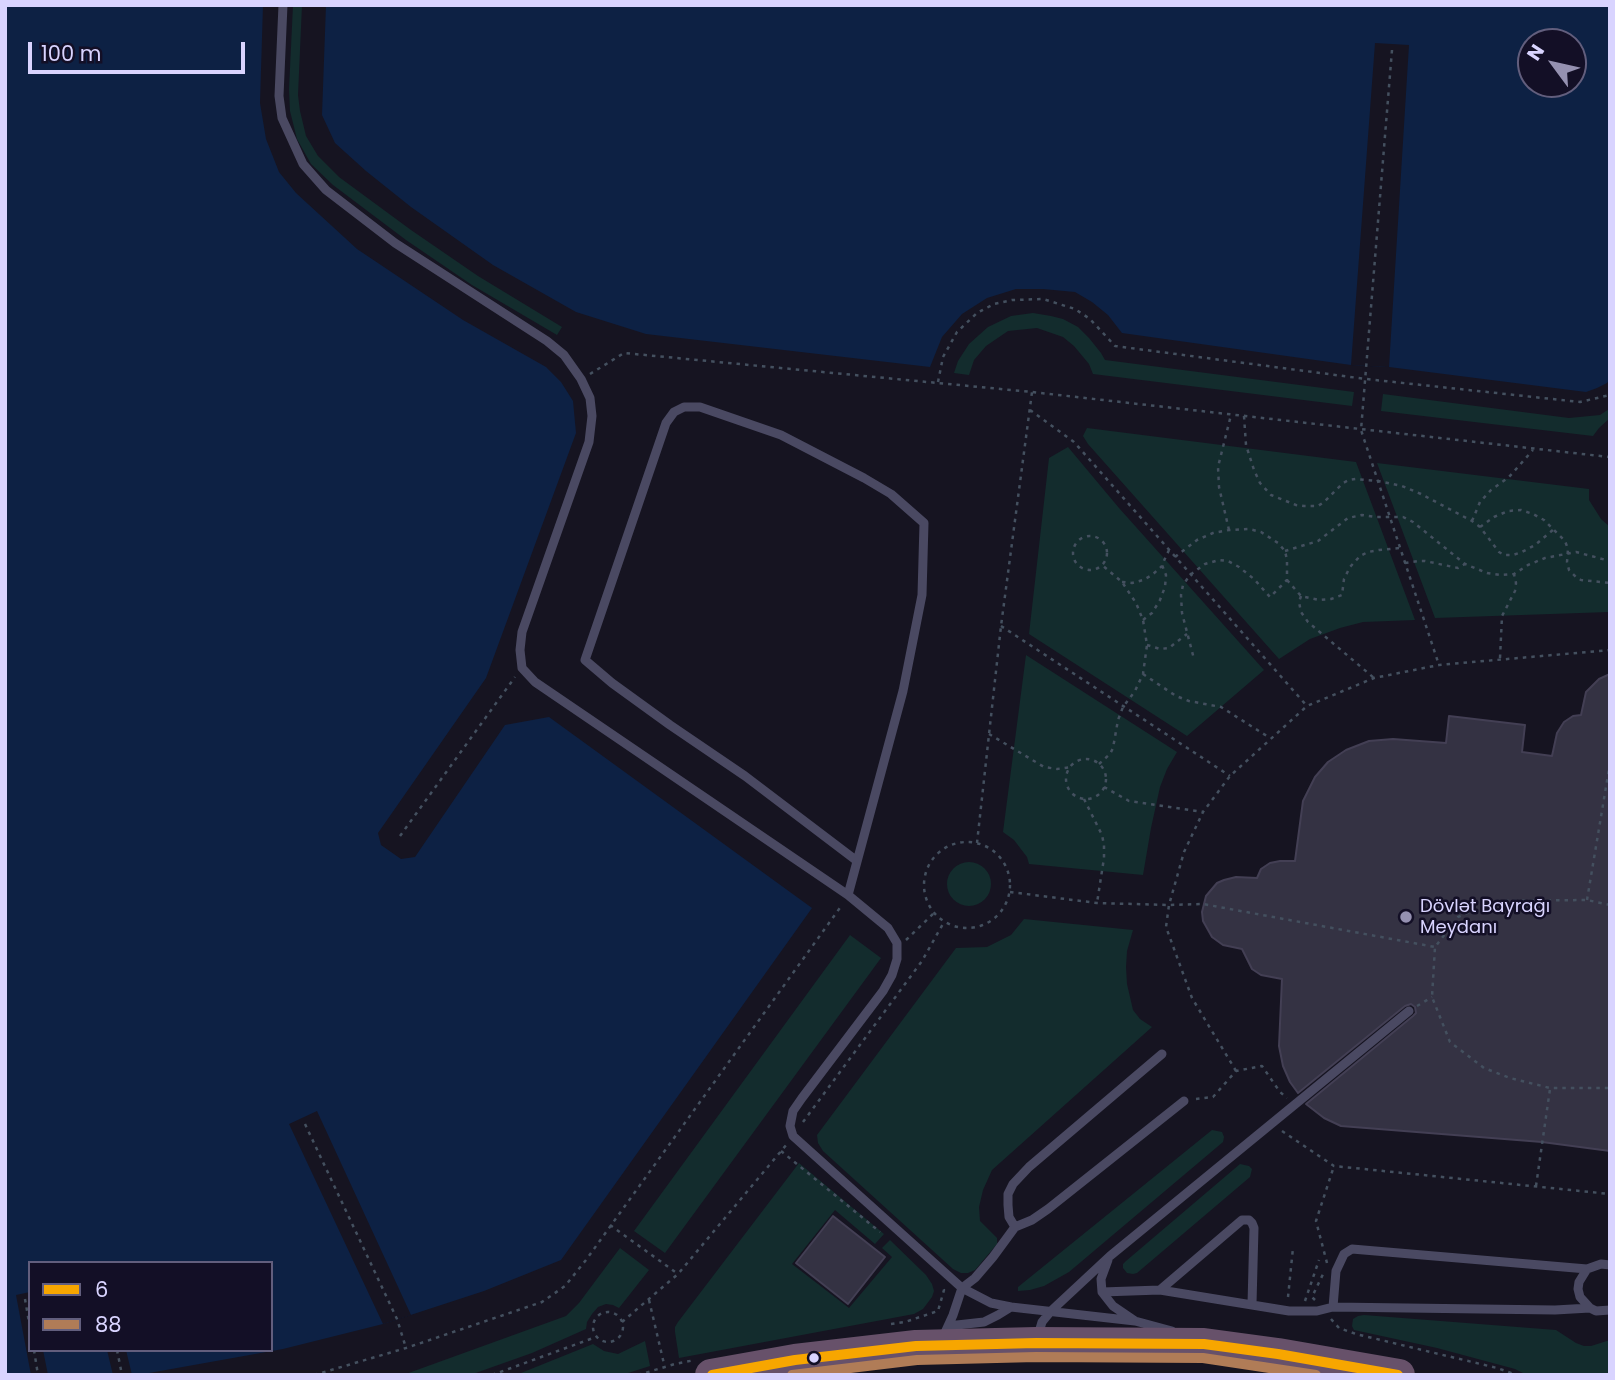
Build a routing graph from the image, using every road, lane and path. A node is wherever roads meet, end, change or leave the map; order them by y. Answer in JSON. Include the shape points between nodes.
{"nodes":[{"id":1,"x":283,"y":5,"type":"edge"},
{"id":2,"x":1392,"y":50,"type":"dead end"},
{"id":3,"x":581,"y":379,"type":"junction"},
{"id":4,"x":1366,"y":379,"type":"junction"},
{"id":5,"x":937,"y":383,"type":"junction"},
{"id":6,"x":1032,"y":392,"type":"junction"},
{"id":7,"x":1610,"y":395,"type":"edge"},
{"id":8,"x":1030,"y":410,"type":"junction"},
{"id":9,"x":1231,"y":415,"type":"junction"},
{"id":10,"x":1244,"y":416,"type":"junction"},
{"id":11,"x":1361,"y":430,"type":"junction"},
{"id":12,"x":1534,"y":449,"type":"junction"},
{"id":13,"x":1609,"y":457,"type":"edge"},
{"id":14,"x":1610,"y":465,"type":"edge"},
{"id":15,"x":1378,"y":481,"type":"junction"},
{"id":16,"x":1390,"y":518,"type":"junction"},
{"id":17,"x":1472,"y":521,"type":"junction"},
{"id":18,"x":1480,"y":527,"type":"junction"},
{"id":19,"x":1554,"y":529,"type":"junction"},
{"id":20,"x":1229,"y":530,"type":"junction"},
{"id":21,"x":1400,"y":548,"type":"junction"},
{"id":22,"x":1169,"y":550,"type":"junction"},
{"id":23,"x":1285,"y":551,"type":"junction"},
{"id":24,"x":1567,"y":553,"type":"junction"},
{"id":25,"x":1175,"y":557,"type":"junction"},
{"id":26,"x":1610,"y":561,"type":"edge"},
{"id":27,"x":1405,"y":563,"type":"junction"},
{"id":28,"x":1465,"y":564,"type":"junction"},
{"id":29,"x":1102,"y":565,"type":"junction"},
{"id":30,"x":1162,"y":565,"type":"junction"},
{"id":31,"x":1514,"y":574,"type":"junction"},
{"id":32,"x":1191,"y":575,"type":"junction"},
{"id":33,"x":1287,"y":580,"type":"junction"},
{"id":34,"x":1122,"y":582,"type":"junction"},
{"id":35,"x":1610,"y":583,"type":"edge"},
{"id":36,"x":1301,"y":596,"type":"junction"},
{"id":37,"x":1143,"y":620,"type":"junction"},
{"id":38,"x":1001,"y":626,"type":"junction"},
{"id":39,"x":1186,"y":634,"type":"junction"},
{"id":40,"x":1147,"y":645,"type":"junction"},
{"id":41,"x":1610,"y":650,"type":"edge"},
{"id":42,"x":1194,"y":659,"type":"dead end"},
{"id":43,"x":1500,"y":659,"type":"junction"},
{"id":44,"x":1439,"y":665,"type":"junction"},
{"id":45,"x":522,"y":668,"type":"junction"},
{"id":46,"x":1143,"y":674,"type":"junction"},
{"id":47,"x":1374,"y":678,"type":"junction"},
{"id":48,"x":1307,"y":706,"type":"junction"},
{"id":49,"x":1123,"y":707,"type":"junction"},
{"id":50,"x":989,"y":734,"type":"junction"},
{"id":51,"x":1271,"y":738,"type":"junction"},
{"id":52,"x":1610,"y":763,"type":"edge"},
{"id":53,"x":1099,"y":764,"type":"junction"},
{"id":54,"x":1071,"y":766,"type":"junction"},
{"id":55,"x":1230,"y":776,"type":"junction"},
{"id":56,"x":1104,"y":787,"type":"junction"},
{"id":57,"x":1083,"y":799,"type":"junction"},
{"id":58,"x":1203,"y":812,"type":"junction"},
{"id":59,"x":400,"y":836,"type":"dead end"},
{"id":60,"x":977,"y":843,"type":"junction"},
{"id":61,"x":857,"y":861,"type":"junction"},
{"id":62,"x":1010,"y":892,"type":"junction"},
{"id":63,"x":848,"y":895,"type":"junction"},
{"id":64,"x":1587,"y":900,"type":"junction"},
{"id":65,"x":1097,"y":903,"type":"junction"},
{"id":66,"x":1169,"y":905,"type":"junction"},
{"id":67,"x":1610,"y":905,"type":"edge"},
{"id":68,"x":934,"y":913,"type":"junction"},
{"id":69,"x":897,"y":943,"type":"junction"},
{"id":70,"x":1435,"y":947,"type":"junction"},
{"id":71,"x":1432,"y":996,"type":"junction"},
{"id":72,"x":1409,"y":1011,"type":"joint"},
{"id":73,"x":1162,"y":1054,"type":"dead end"},
{"id":74,"x":1236,"y":1071,"type":"junction"},
{"id":75,"x":1550,"y":1088,"type":"junction"},
{"id":76,"x":1610,"y":1088,"type":"edge"},
{"id":77,"x":1280,"y":1093,"type":"dead end"},
{"id":78,"x":1184,"y":1101,"type":"joint"},
{"id":79,"x":305,"y":1124,"type":"dead end"},
{"id":80,"x":1277,"y":1128,"type":"dead end"},
{"id":81,"x":781,"y":1151,"type":"dead end"},
{"id":82,"x":1536,"y":1186,"type":"junction"},
{"id":83,"x":1610,"y":1194,"type":"edge"},
{"id":84,"x":610,"y":1225,"type":"junction"},
{"id":85,"x":1015,"y":1227,"type":"junction"},
{"id":86,"x":887,"y":1238,"type":"dead end"},
{"id":87,"x":1293,"y":1248,"type":"dead end"},
{"id":88,"x":1110,"y":1256,"type":"junction"},
{"id":89,"x":1320,"y":1260,"type":"dead end"},
{"id":90,"x":1610,"y":1265,"type":"edge"},
{"id":91,"x":1587,"y":1269,"type":"junction"},
{"id":92,"x":937,"y":1281,"type":"dead end"},
{"id":93,"x":961,"y":1288,"type":"junction"},
{"id":94,"x":1160,"y":1290,"type":"junction"},
{"id":95,"x":1102,"y":1292,"type":"junction"},
{"id":96,"x":1288,"y":1297,"type":"dead end"},
{"id":97,"x":25,"y":1299,"type":"dead end"},
{"id":98,"x":649,"y":1300,"type":"junction"},
{"id":99,"x":1304,"y":1301,"type":"dead end"},
{"id":100,"x":1252,"y":1304,"type":"junction"},
{"id":101,"x":1011,"y":1307,"type":"junction"},
{"id":102,"x":1333,"y":1307,"type":"junction"},
{"id":103,"x":1590,"y":1308,"type":"junction"},
{"id":104,"x":1610,"y":1310,"type":"edge"},
{"id":105,"x":1051,"y":1311,"type":"junction"},
{"id":106,"x":28,"y":1316,"type":"edge"},
{"id":107,"x":1135,"y":1321,"type":"junction"},
{"id":108,"x":622,"y":1322,"type":"junction"},
{"id":109,"x":892,"y":1324,"type":"dead end"},
{"id":110,"x":944,"y":1335,"type":"junction"},
{"id":111,"x":596,"y":1337,"type":"junction"},
{"id":112,"x":1036,"y":1343,"type":"junction"},
{"id":113,"x":1204,"y":1344,"type":"junction"},
{"id":114,"x":406,"y":1348,"type":"junction"},
{"id":115,"x":34,"y":1352,"type":"edge"},
{"id":116,"x":117,"y":1352,"type":"edge"},
{"id":117,"x":664,"y":1364,"type":"dead end"},
{"id":118,"x":705,"y":1367,"type":"edge"},
{"id":119,"x":1386,"y":1373,"type":"edge"},
{"id":120,"x":38,"y":1375,"type":"edge"},
{"id":121,"x":122,"y":1375,"type":"edge"},
{"id":122,"x":314,"y":1375,"type":"edge"},
{"id":123,"x":492,"y":1375,"type":"edge"},
{"id":124,"x":638,"y":1375,"type":"edge"}],
"edges":[{"from":1,"to":3,"type":"lane","via":[[279,96],[282,118],[303,164],[326,190],[395,243],[547,341]]},
{"from":2,"to":4,"type":"path"},
{"from":3,"to":5,"type":"path","via":[[624,354]]},
{"from":3,"to":45,"type":"lane","via":[[590,398],[589,442],[522,632]]},
{"from":4,"to":5,"type":"path","via":[[1115,346],[1075,309],[1043,299],[1012,300],[976,313],[957,332],[943,357]]},
{"from":4,"to":7,"type":"path","via":[[1580,402]]},
{"from":4,"to":11,"type":"path"},
{"from":5,"to":6,"type":"path"},
{"from":6,"to":8,"type":"path"},
{"from":6,"to":9,"type":"path"},
{"from":8,"to":22,"type":"path","via":[[1074,442]]},
{"from":8,"to":38,"type":"path"},
{"from":9,"to":10,"type":"path"},
{"from":9,"to":20,"type":"path","via":[[1218,467]]},
{"from":10,"to":11,"type":"path"},
{"from":10,"to":15,"type":"path","via":[[1254,470],[1271,495],[1296,505],[1318,506],[1349,480]]},
{"from":11,"to":12,"type":"path"},
{"from":11,"to":15,"type":"path"},
{"from":12,"to":13,"type":"path"},
{"from":12,"to":17,"type":"path","via":[[1480,502]]},
{"from":13,"to":14,"type":"path"},
{"from":15,"to":16,"type":"path"},
{"from":15,"to":17,"type":"path","via":[[1421,494]]},
{"from":16,"to":21,"type":"path"},
{"from":16,"to":23,"type":"path","via":[[1356,515],[1318,541]]},
{"from":16,"to":28,"type":"path","via":[[1413,522]]},
{"from":17,"to":18,"type":"path"},
{"from":18,"to":19,"type":"path","via":[[1508,511],[1521,510]]},
{"from":18,"to":19,"type":"path","via":[[1499,552],[1513,555]]},
{"from":19,"to":24,"type":"path","via":[[1565,541]]},
{"from":20,"to":23,"type":"path","via":[[1261,531]]},
{"from":20,"to":25,"type":"path","via":[[1197,540]]},
{"from":21,"to":27,"type":"path"},
{"from":21,"to":36,"type":"path","via":[[1360,556],[1344,579],[1342,595],[1319,600]]},
{"from":22,"to":25,"type":"path"},
{"from":22,"to":30,"type":"path"},
{"from":23,"to":33,"type":"path"},
{"from":24,"to":26,"type":"path"},
{"from":24,"to":31,"type":"path"},
{"from":24,"to":35,"type":"path","via":[[1569,570],[1576,578]]},
{"from":25,"to":32,"type":"path"},
{"from":27,"to":28,"type":"path","via":[[1426,561],[1458,568]]},
{"from":27,"to":44,"type":"path"},
{"from":28,"to":31,"type":"path","via":[[1500,576]]},
{"from":29,"to":29,"type":"path","via":[[1107,555],[1104,543],[1095,537],[1078,541],[1073,552],[1080,567],[1091,570]]},
{"from":29,"to":34,"type":"path"},
{"from":30,"to":34,"type":"path","via":[[1143,580]]},
{"from":30,"to":37,"type":"path","via":[[1165,587]]},
{"from":31,"to":43,"type":"path","via":[[1515,591],[1502,615]]},
{"from":32,"to":33,"type":"path","via":[[1205,564],[1228,561],[1270,597]]},
{"from":32,"to":39,"type":"path","via":[[1181,595]]},
{"from":32,"to":48,"type":"path"},
{"from":33,"to":36,"type":"path"},
{"from":34,"to":37,"type":"path"},
{"from":36,"to":47,"type":"path","via":[[1301,612],[1308,622]]},
{"from":37,"to":40,"type":"path"},
{"from":38,"to":49,"type":"path"},
{"from":38,"to":50,"type":"path"},
{"from":39,"to":40,"type":"path","via":[[1169,648]]},
{"from":39,"to":42,"type":"path"},
{"from":40,"to":46,"type":"path"},
{"from":41,"to":43,"type":"path"},
{"from":43,"to":44,"type":"path"},
{"from":44,"to":47,"type":"path"},
{"from":45,"to":59,"type":"path"},
{"from":45,"to":63,"type":"lane"},
{"from":46,"to":49,"type":"path"},
{"from":46,"to":51,"type":"path","via":[[1176,696],[1221,707]]},
{"from":47,"to":48,"type":"path"},
{"from":48,"to":51,"type":"path"},
{"from":49,"to":53,"type":"path","via":[[1113,748]]},
{"from":49,"to":55,"type":"path"},
{"from":50,"to":54,"type":"path","via":[[1044,767]]},
{"from":50,"to":60,"type":"path"},
{"from":51,"to":55,"type":"path"},
{"from":52,"to":64,"type":"path"},
{"from":53,"to":54,"type":"path","via":[[1088,760]]},
{"from":53,"to":56,"type":"path","via":[[1105,775]]},
{"from":54,"to":57,"type":"path","via":[[1067,784]]},
{"from":55,"to":58,"type":"path"},
{"from":56,"to":57,"type":"path","via":[[1096,796]]},
{"from":56,"to":58,"type":"path","via":[[1129,801]]},
{"from":57,"to":65,"type":"path","via":[[1104,845]]},
{"from":58,"to":66,"type":"path","via":[[1184,852]]},
{"from":60,"to":62,"type":"path","via":[[989,848],[1007,867]]},
{"from":60,"to":68,"type":"path","via":[[951,845],[930,862],[924,888]]},
{"from":61,"to":61,"type":"lane","via":[[585,660],[666,423],[684,407],[700,407],[781,435],[891,494],[925,523],[922,595],[908,667]]},
{"from":61,"to":63,"type":"lane"},
{"from":62,"to":65,"type":"path"},
{"from":62,"to":68,"type":"path","via":[[999,914],[979,927],[955,927]]},
{"from":63,"to":69,"type":"lane","via":[[888,928]]},
{"from":63,"to":84,"type":"path"},
{"from":64,"to":67,"type":"path"},
{"from":64,"to":70,"type":"path","via":[[1494,901],[1458,917]]},
{"from":65,"to":66,"type":"path"},
{"from":66,"to":70,"type":"path","via":[[1203,904]]},
{"from":66,"to":74,"type":"path","via":[[1166,927],[1192,998]]},
{"from":68,"to":69,"type":"path","via":[[904,942]]},
{"from":69,"to":93,"type":"lane","via":[[897,959],[883,991],[793,1111],[790,1126],[793,1136]]},
{"from":70,"to":71,"type":"path"},
{"from":71,"to":72,"type":"path"},
{"from":71,"to":75,"type":"path","via":[[1450,1041],[1466,1055],[1483,1068]]},
{"from":72,"to":88,"type":"lane"},
{"from":73,"to":85,"type":"lane","via":[[1013,1184],[1008,1205]]},
{"from":74,"to":77,"type":"path","via":[[1262,1066]]},
{"from":74,"to":78,"type":"path","via":[[1213,1097]]},
{"from":75,"to":76,"type":"path"},
{"from":75,"to":82,"type":"path"},
{"from":78,"to":85,"type":"lane","via":[[1048,1209]]},
{"from":79,"to":114,"type":"path","via":[[397,1319]]},
{"from":80,"to":82,"type":"path","via":[[1334,1166]]},
{"from":81,"to":86,"type":"path"},
{"from":82,"to":83,"type":"path"},
{"from":84,"to":98,"type":"path","via":[[678,1274]]},
{"from":84,"to":114,"type":"path","via":[[565,1286],[542,1302]]},
{"from":85,"to":93,"type":"lane","via":[[975,1278]]},
{"from":87,"to":96,"type":"path"},
{"from":88,"to":95,"type":"lane","via":[[1101,1279]]},
{"from":88,"to":105,"type":"lane"},
{"from":89,"to":99,"type":"path"},
{"from":90,"to":91,"type":"lane"},
{"from":91,"to":102,"type":"lane","via":[[1352,1249],[1343,1254],[1336,1271]]},
{"from":91,"to":103,"type":"lane","via":[[1578,1289]]},
{"from":92,"to":109,"type":"path","via":[[944,1290],[938,1311]]},
{"from":93,"to":101,"type":"lane"},
{"from":93,"to":110,"type":"lane"},
{"from":94,"to":95,"type":"lane"},
{"from":94,"to":100,"type":"lane"},
{"from":94,"to":100,"type":"lane","via":[[1241,1220],[1249,1220],[1254,1228]]},
{"from":95,"to":107,"type":"lane"},
{"from":97,"to":106,"type":"path"},
{"from":98,"to":108,"type":"path"},
{"from":98,"to":117,"type":"path"},
{"from":100,"to":102,"type":"lane","via":[[1289,1311]]},
{"from":101,"to":105,"type":"lane"},
{"from":101,"to":110,"type":"lane"},
{"from":102,"to":103,"type":"lane"},
{"from":103,"to":104,"type":"lane"},
{"from":105,"to":107,"type":"lane"},
{"from":105,"to":112,"type":"lane"},
{"from":107,"to":113,"type":"lane"},
{"from":108,"to":111,"type":"path","via":[[623,1332],[613,1342]]},
{"from":108,"to":111,"type":"path","via":[[611,1312],[601,1314],[594,1322]]},
{"from":110,"to":112,"type":"highway"},
{"from":110,"to":118,"type":"highway","via":[[916,1346],[741,1368]]},
{"from":111,"to":123,"type":"path"},
{"from":112,"to":113,"type":"highway"},
{"from":113,"to":119,"type":"highway"},
{"from":114,"to":122,"type":"path"},
{"from":115,"to":120,"type":"path"},
{"from":116,"to":121,"type":"path"},
{"from":118,"to":124,"type":"path","via":[[675,1364]]}]}
